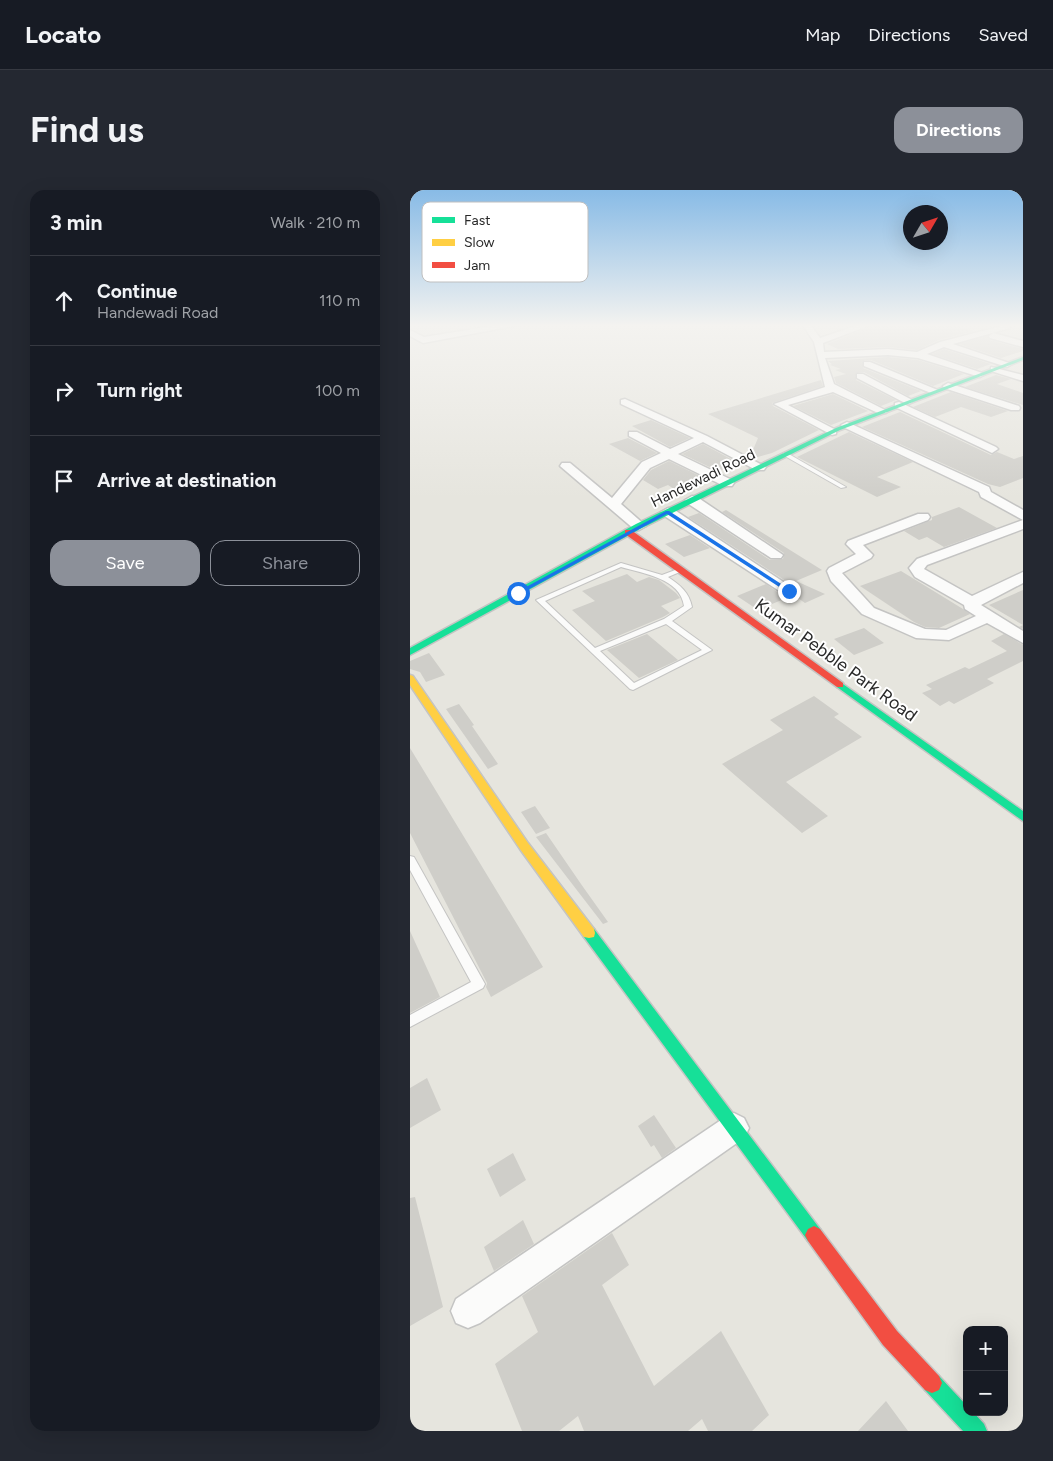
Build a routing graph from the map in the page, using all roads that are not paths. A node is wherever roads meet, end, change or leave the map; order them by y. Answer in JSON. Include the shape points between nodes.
{"nodes":[{"id":1,"x":828,"y":382,"type":"edge"},
{"id":2,"x":870,"y":382,"type":"edge"},
{"id":3,"x":912,"y":382,"type":"edge"},
{"id":4,"x":959,"y":382,"type":"edge"},
{"id":5,"x":948,"y":386,"type":"junction"},
{"id":6,"x":834,"y":388,"type":"junction"},
{"id":7,"x":935,"y":391,"type":"junction"},
{"id":8,"x":625,"y":402,"type":"dead end"},
{"id":9,"x":904,"y":403,"type":"junction"},
{"id":10,"x":1015,"y":408,"type":"dead end"},
{"id":11,"x":881,"y":411,"type":"junction"},
{"id":12,"x":896,"y":419,"type":"dead end"},
{"id":13,"x":846,"y":425,"type":"junction"},
{"id":14,"x":832,"y":432,"type":"junction"},
{"id":15,"x":633,"y":434,"type":"dead end"},
{"id":16,"x":703,"y":438,"type":"junction"},
{"id":17,"x":992,"y":449,"type":"dead end"},
{"id":18,"x":669,"y":454,"type":"junction"},
{"id":19,"x":785,"y":454,"type":"junction"},
{"id":20,"x":566,"y":466,"type":"dead end"},
{"id":21,"x":760,"y":467,"type":"junction"},
{"id":22,"x":728,"y":483,"type":"junction"},
{"id":23,"x":843,"y":487,"type":"dead end"},
{"id":24,"x":692,"y":500,"type":"junction"},
{"id":25,"x":614,"y":504,"type":"junction"},
{"id":26,"x":668,"y":512,"type":"junction"},
{"id":27,"x":1023,"y":516,"type":"edge"},
{"id":28,"x":924,"y":517,"type":"dead end"},
{"id":29,"x":1023,"y":524,"type":"edge"},
{"id":30,"x":633,"y":529,"type":"junction"},
{"id":31,"x":776,"y":555,"type":"dead end"},
{"id":32,"x":680,"y":570,"type":"junction"},
{"id":33,"x":662,"y":577,"type":"junction"},
{"id":34,"x":1023,"y":577,"type":"edge"},
{"id":35,"x":789,"y":591,"type":"dead end"},
{"id":36,"x":973,"y":603,"type":"junction"},
{"id":37,"x":986,"y":617,"type":"junction"},
{"id":38,"x":667,"y":621,"type":"junction"},
{"id":39,"x":1023,"y":638,"type":"edge"},
{"id":40,"x":594,"y":650,"type":"junction"},
{"id":41,"x":410,"y":652,"type":"edge"},
{"id":42,"x":410,"y":678,"type":"edge"},
{"id":43,"x":1023,"y":817,"type":"edge"},
{"id":44,"x":410,"y":860,"type":"edge"},
{"id":45,"x":410,"y":1021,"type":"edge"},
{"id":46,"x":734,"y":1128,"type":"junction"},
{"id":47,"x":468,"y":1311,"type":"dead end"},
{"id":48,"x":977,"y":1431,"type":"edge"}],
"edges":[{"from":1,"to":6,"type":"street"},
{"from":2,"to":9,"type":"street"},
{"from":3,"to":7,"type":"street"},
{"from":4,"to":5,"type":"street","name":"Handewadi Road"},
{"from":5,"to":7,"type":"street","name":"Handewadi Road"},
{"from":5,"to":10,"type":"street"},
{"from":6,"to":11,"type":"street"},
{"from":6,"to":14,"type":"street","via":[[779,404]]},
{"from":7,"to":9,"type":"street","name":"Handewadi Road"},
{"from":8,"to":16,"type":"street"},
{"from":9,"to":11,"type":"street","name":"Handewadi Road"},
{"from":9,"to":17,"type":"street"},
{"from":11,"to":12,"type":"street"},
{"from":11,"to":13,"type":"street","name":"Handewadi Road"},
{"from":13,"to":14,"type":"street","name":"Handewadi Road"},
{"from":13,"to":27,"type":"street","via":[[968,484]]},
{"from":14,"to":19,"type":"street","name":"Handewadi Road"},
{"from":15,"to":18,"type":"street"},
{"from":16,"to":18,"type":"street"},
{"from":16,"to":21,"type":"street"},
{"from":18,"to":22,"type":"street"},
{"from":18,"to":25,"type":"street","via":[[646,465]]},
{"from":19,"to":21,"type":"street","name":"Handewadi Road"},
{"from":19,"to":23,"type":"lane"},
{"from":20,"to":25,"type":"street"},
{"from":21,"to":22,"type":"street","name":"Handewadi Road"},
{"from":22,"to":24,"type":"street","name":"Handewadi Road"},
{"from":24,"to":26,"type":"street","name":"Handewadi Road"},
{"from":24,"to":31,"type":"street"},
{"from":25,"to":30,"type":"street"},
{"from":26,"to":30,"type":"street","name":"Handewadi Road"},
{"from":26,"to":35,"type":"street"},
{"from":28,"to":37,"type":"street","via":[[853,544],[866,556],[834,571],[836,578],[868,611],[922,634],[949,635]]},
{"from":29,"to":36,"type":"street","via":[[922,562],[916,568],[920,574]]},
{"from":30,"to":32,"type":"street","name":"Kumar Pebble Park Road"},
{"from":30,"to":41,"type":"street","name":"Handewadi Road"},
{"from":32,"to":33,"type":"lane"},
{"from":32,"to":43,"type":"street","name":"Kumar Pebble Park Road"},
{"from":33,"to":38,"type":"lane","via":[[687,596],[688,607]]},
{"from":33,"to":40,"type":"lane","via":[[621,565],[540,600]]},
{"from":34,"to":36,"type":"street"},
{"from":36,"to":37,"type":"street","via":[[974,610]]},
{"from":37,"to":39,"type":"street"},
{"from":38,"to":40,"type":"lane"},
{"from":38,"to":40,"type":"lane","via":[[708,650],[633,687]]},
{"from":42,"to":46,"type":"street","via":[[524,846]]},
{"from":44,"to":45,"type":"lane","via":[[480,984]]},
{"from":46,"to":47,"type":"street"},
{"from":46,"to":48,"type":"street","via":[[890,1338]]}]}
